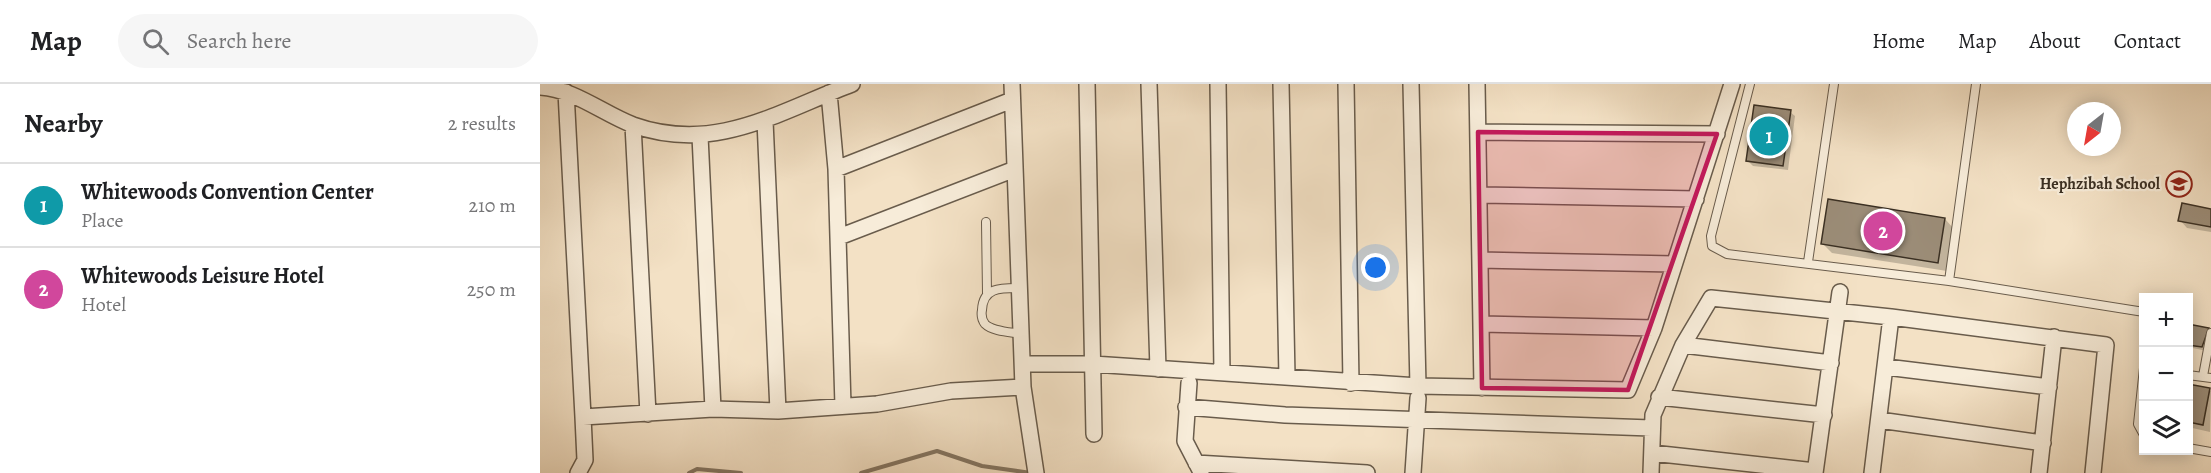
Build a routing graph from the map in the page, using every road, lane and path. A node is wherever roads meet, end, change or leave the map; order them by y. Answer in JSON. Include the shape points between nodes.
{"nodes":[{"id":1,"x":852,"y":84,"type":"edge"},
{"id":2,"x":1012,"y":84,"type":"edge"},
{"id":3,"x":1088,"y":84,"type":"edge"},
{"id":4,"x":1149,"y":84,"type":"edge"},
{"id":5,"x":1218,"y":84,"type":"edge"},
{"id":6,"x":1281,"y":84,"type":"edge"},
{"id":7,"x":1346,"y":84,"type":"edge"},
{"id":8,"x":1411,"y":84,"type":"edge"},
{"id":9,"x":1477,"y":84,"type":"edge"},
{"id":10,"x":1732,"y":84,"type":"edge"},
{"id":11,"x":1750,"y":84,"type":"edge"},
{"id":12,"x":1834,"y":84,"type":"edge"},
{"id":13,"x":1976,"y":84,"type":"edge"},
{"id":14,"x":540,"y":87,"type":"edge"},
{"id":15,"x":566,"y":92,"type":"junction"},
{"id":16,"x":829,"y":93,"type":"junction"},
{"id":17,"x":1012,"y":100,"type":"junction"},
{"id":18,"x":765,"y":121,"type":"junction"},
{"id":19,"x":633,"y":125,"type":"junction"},
{"id":20,"x":1478,"y":132,"type":"junction"},
{"id":21,"x":1717,"y":134,"type":"junction"},
{"id":22,"x":700,"y":136,"type":"junction"},
{"id":23,"x":836,"y":169,"type":"junction"},
{"id":24,"x":1015,"y":169,"type":"junction"},
{"id":25,"x":1480,"y":195,"type":"junction"},
{"id":26,"x":1696,"y":199,"type":"junction"},
{"id":27,"x":986,"y":222,"type":"dead end"},
{"id":28,"x":839,"y":237,"type":"junction"},
{"id":29,"x":1480,"y":260,"type":"junction"},
{"id":30,"x":1808,"y":262,"type":"junction"},
{"id":31,"x":1674,"y":264,"type":"junction"},
{"id":32,"x":1948,"y":281,"type":"junction"},
{"id":33,"x":1021,"y":288,"type":"junction"},
{"id":34,"x":1840,"y":292,"type":"dead end"},
{"id":35,"x":987,"y":293,"type":"junction"},
{"id":36,"x":2139,"y":311,"type":"edge"},
{"id":37,"x":1837,"y":312,"type":"junction"},
{"id":38,"x":1892,"y":316,"type":"junction"},
{"id":39,"x":1482,"y":324,"type":"junction"},
{"id":40,"x":1654,"y":328,"type":"junction"},
{"id":41,"x":2211,"y":333,"type":"edge"},
{"id":42,"x":1022,"y":334,"type":"junction"},
{"id":43,"x":2054,"y":337,"type":"junction"},
{"id":44,"x":1683,"y":345,"type":"junction"},
{"id":45,"x":1831,"y":363,"type":"junction"},
{"id":46,"x":1023,"y":364,"type":"junction"},
{"id":47,"x":1093,"y":364,"type":"junction"},
{"id":48,"x":1886,"y":367,"type":"junction"},
{"id":49,"x":1158,"y":369,"type":"junction"},
{"id":50,"x":1222,"y":372,"type":"junction"},
{"id":51,"x":1287,"y":377,"type":"junction"},
{"id":52,"x":2207,"y":377,"type":"edge"},
{"id":53,"x":1189,"y":383,"type":"dead end"},
{"id":54,"x":1351,"y":383,"type":"junction"},
{"id":55,"x":1023,"y":387,"type":"junction"},
{"id":56,"x":2049,"y":387,"type":"junction"},
{"id":57,"x":1482,"y":388,"type":"junction"},
{"id":58,"x":1418,"y":392,"type":"junction"},
{"id":59,"x":1659,"y":397,"type":"junction"},
{"id":60,"x":843,"y":406,"type":"junction"},
{"id":61,"x":1186,"y":407,"type":"junction"},
{"id":62,"x":713,"y":409,"type":"junction"},
{"id":63,"x":778,"y":411,"type":"junction"},
{"id":64,"x":648,"y":414,"type":"junction"},
{"id":65,"x":1824,"y":415,"type":"junction"},
{"id":66,"x":583,"y":417,"type":"junction"},
{"id":67,"x":1879,"y":420,"type":"junction"},
{"id":68,"x":1417,"y":421,"type":"junction"},
{"id":69,"x":1651,"y":428,"type":"junction"},
{"id":70,"x":1094,"y":434,"type":"dead end"},
{"id":71,"x":2043,"y":443,"type":"junction"},
{"id":72,"x":2193,"y":449,"type":"edge"},
{"id":73,"x":2211,"y":452,"type":"edge"},
{"id":74,"x":1652,"y":453,"type":"junction"},
{"id":75,"x":1199,"y":468,"type":"edge"},
{"id":76,"x":1815,"y":472,"type":"edge"},
{"id":77,"x":578,"y":473,"type":"edge"},
{"id":78,"x":1036,"y":473,"type":"edge"},
{"id":79,"x":1367,"y":473,"type":"edge"},
{"id":80,"x":1413,"y":473,"type":"edge"},
{"id":81,"x":1651,"y":473,"type":"edge"},
{"id":82,"x":1872,"y":473,"type":"edge"},
{"id":83,"x":2039,"y":473,"type":"edge"},
{"id":84,"x":2093,"y":473,"type":"edge"}],
"edges":[{"from":1,"to":16,"type":"street"},
{"from":2,"to":17,"type":"street"},
{"from":3,"to":47,"type":"street"},
{"from":4,"to":49,"type":"street"},
{"from":5,"to":50,"type":"street"},
{"from":6,"to":51,"type":"street"},
{"from":7,"to":54,"type":"street"},
{"from":8,"to":58,"type":"street"},
{"from":9,"to":20,"type":"street"},
{"from":10,"to":21,"type":"street"},
{"from":11,"to":30,"type":"lane","via":[[1711,236],[1712,246],[1726,254]]},
{"from":12,"to":30,"type":"lane"},
{"from":13,"to":32,"type":"lane"},
{"from":14,"to":15,"type":"street"},
{"from":15,"to":19,"type":"street"},
{"from":15,"to":66,"type":"street"},
{"from":16,"to":18,"type":"street"},
{"from":16,"to":23,"type":"street"},
{"from":17,"to":23,"type":"street"},
{"from":17,"to":24,"type":"street"},
{"from":18,"to":22,"type":"street"},
{"from":18,"to":63,"type":"street"},
{"from":19,"to":22,"type":"street","via":[[667,134]]},
{"from":19,"to":64,"type":"street"},
{"from":20,"to":21,"type":"street"},
{"from":20,"to":25,"type":"street"},
{"from":21,"to":26,"type":"street"},
{"from":22,"to":62,"type":"street"},
{"from":23,"to":28,"type":"street"},
{"from":24,"to":28,"type":"street"},
{"from":24,"to":33,"type":"street"},
{"from":25,"to":26,"type":"street"},
{"from":25,"to":29,"type":"street"},
{"from":26,"to":31,"type":"street"},
{"from":27,"to":35,"type":"lane"},
{"from":28,"to":60,"type":"street"},
{"from":29,"to":31,"type":"street"},
{"from":29,"to":39,"type":"street"},
{"from":30,"to":32,"type":"lane"},
{"from":31,"to":40,"type":"street"},
{"from":32,"to":36,"type":"lane"},
{"from":33,"to":35,"type":"lane"},
{"from":33,"to":42,"type":"street"},
{"from":34,"to":37,"type":"street"},
{"from":35,"to":42,"type":"lane","via":[[982,300],[984,324]]},
{"from":37,"to":38,"type":"street"},
{"from":37,"to":44,"type":"street","via":[[1711,298]]},
{"from":37,"to":45,"type":"street"},
{"from":38,"to":43,"type":"street"},
{"from":38,"to":48,"type":"street"},
{"from":39,"to":40,"type":"street"},
{"from":39,"to":57,"type":"street"},
{"from":40,"to":57,"type":"street","via":[[1628,390]]},
{"from":41,"to":52,"type":"lane"},
{"from":42,"to":46,"type":"street"},
{"from":43,"to":56,"type":"street"},
{"from":43,"to":84,"type":"street","via":[[2106,345]]},
{"from":44,"to":45,"type":"street"},
{"from":44,"to":59,"type":"street"},
{"from":45,"to":65,"type":"street"},
{"from":46,"to":47,"type":"street"},
{"from":46,"to":55,"type":"street"},
{"from":47,"to":49,"type":"street"},
{"from":47,"to":70,"type":"street"},
{"from":48,"to":56,"type":"street"},
{"from":48,"to":67,"type":"street"},
{"from":49,"to":50,"type":"street"},
{"from":50,"to":51,"type":"street"},
{"from":51,"to":54,"type":"street"},
{"from":53,"to":61,"type":"street"},
{"from":54,"to":58,"type":"street"},
{"from":55,"to":60,"type":"street","via":[[951,391]]},
{"from":55,"to":78,"type":"street"},
{"from":56,"to":71,"type":"street"},
{"from":57,"to":58,"type":"street"},
{"from":58,"to":68,"type":"street"},
{"from":59,"to":65,"type":"street"},
{"from":59,"to":69,"type":"street"},
{"from":60,"to":63,"type":"street"},
{"from":61,"to":68,"type":"street"},
{"from":61,"to":75,"type":"street","via":[[1185,441]]},
{"from":62,"to":63,"type":"street"},
{"from":62,"to":64,"type":"street"},
{"from":64,"to":66,"type":"street"},
{"from":65,"to":76,"type":"street"},
{"from":66,"to":77,"type":"street","via":[[585,460]]},
{"from":67,"to":71,"type":"street"},
{"from":67,"to":82,"type":"street"},
{"from":68,"to":69,"type":"street"},
{"from":68,"to":80,"type":"street"},
{"from":69,"to":74,"type":"street"},
{"from":71,"to":83,"type":"street"},
{"from":72,"to":73,"type":"lane"},
{"from":74,"to":76,"type":"street"},
{"from":74,"to":81,"type":"street"},
{"from":75,"to":79,"type":"street"}]}
